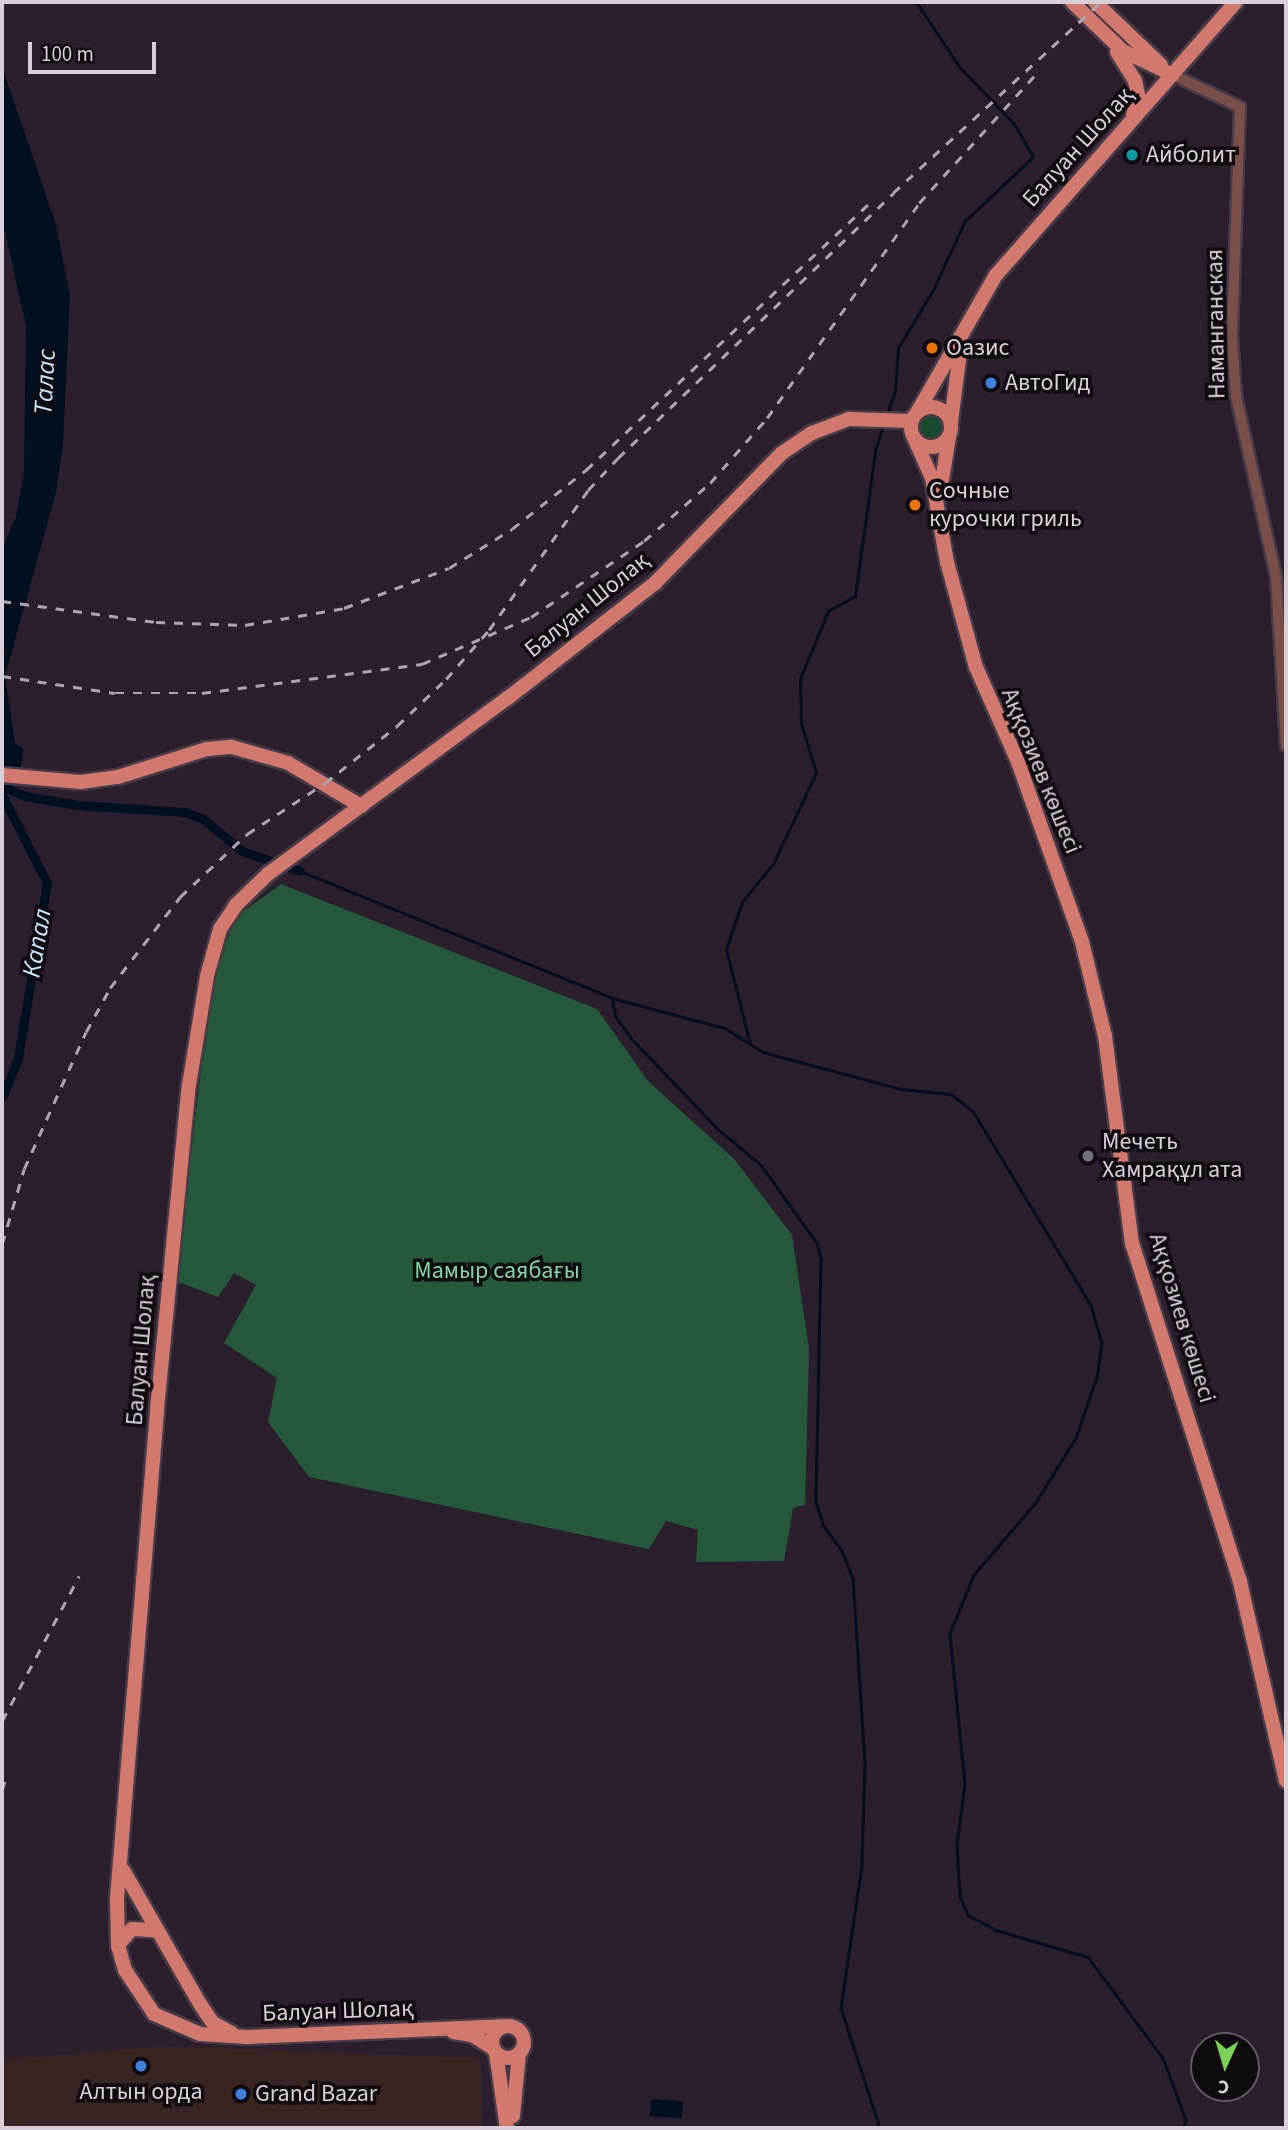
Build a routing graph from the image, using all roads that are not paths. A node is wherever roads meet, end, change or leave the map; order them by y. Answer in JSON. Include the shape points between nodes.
{"nodes":[{"id":1,"x":1072,"y":2,"type":"edge"},
{"id":2,"x":1095,"y":2,"type":"edge"},
{"id":3,"x":1236,"y":2,"type":"edge"},
{"id":4,"x":1101,"y":31,"type":"junction"},
{"id":5,"x":1173,"y":75,"type":"junction"},
{"id":6,"x":1130,"y":122,"type":"junction"},
{"id":7,"x":965,"y":329,"type":"junction"},
{"id":8,"x":915,"y":416,"type":"junction"},
{"id":9,"x":950,"y":429,"type":"junction"},
{"id":10,"x":914,"y":438,"type":"junction"},
{"id":11,"x":939,"y":508,"type":"junction"},
{"id":12,"x":1286,"y":746,"type":"edge"},
{"id":13,"x":2,"y":775,"type":"edge"},
{"id":14,"x":362,"y":806,"type":"junction"},
{"id":15,"x":1286,"y":1781,"type":"edge"},
{"id":16,"x":121,"y":1852,"type":"junction"},
{"id":17,"x":154,"y":1930,"type":"junction"},
{"id":18,"x":118,"y":1945,"type":"junction"},
{"id":19,"x":200,"y":2004,"type":"junction"},
{"id":20,"x":509,"y":2026,"type":"junction"},
{"id":21,"x":183,"y":2029,"type":"junction"},
{"id":22,"x":430,"y":2031,"type":"junction"},
{"id":23,"x":247,"y":2037,"type":"junction"},
{"id":24,"x":494,"y":2050,"type":"junction"},
{"id":25,"x":519,"y":2054,"type":"junction"},
{"id":26,"x":509,"y":2128,"type":"edge"}],
"edges":[{"from":1,"to":4,"type":"main road"},
{"from":2,"to":5,"type":"main road"},
{"from":3,"to":5,"type":"main road","name":"Балуан Шолақ"},
{"from":4,"to":5,"type":"main road","via":[[1136,60]]},
{"from":4,"to":6,"type":"main road","via":[[1135,80],[1137,106]]},
{"from":5,"to":6,"type":"main road","name":"Балуан Шолақ"},
{"from":5,"to":12,"type":"street","name":"Наманганская","via":[[1240,107],[1232,336],[1236,396],[1276,577]]},
{"from":6,"to":7,"type":"main road","name":"Балуан Шолақ","via":[[996,275]]},
{"from":7,"to":8,"type":"main road","name":"Балуан Шолақ"},
{"from":7,"to":9,"type":"main road","name":"Балуан Шолақ"},
{"from":8,"to":9,"type":"main road","via":[[937,407]]},
{"from":8,"to":10,"type":"main road"},
{"from":8,"to":14,"type":"main road","name":"Балуан Шолақ","via":[[849,419],[812,433],[782,453],[655,583]]},
{"from":9,"to":10,"type":"main road","via":[[934,447]]},
{"from":9,"to":11,"type":"main road","name":"Аққозиев көшесі"},
{"from":10,"to":11,"type":"main road","name":"Аққозиев көшесі"},
{"from":11,"to":15,"type":"main road","name":"Аққозиев көшесі","via":[[947,562],[976,667],[1018,762],[1082,942],[1105,1036],[1132,1243],[1240,1581]]},
{"from":13,"to":14,"type":"main road","via":[[81,782],[232,747],[288,763]]},
{"from":14,"to":16,"type":"main road","name":"Балуан Шолақ","via":[[268,874],[236,905],[220,929],[207,976],[189,1085]]},
{"from":16,"to":17,"type":"main road","via":[[127,1883]]},
{"from":16,"to":18,"type":"main road"},
{"from":17,"to":18,"type":"main road","via":[[132,1929]]},
{"from":17,"to":19,"type":"main road"},
{"from":18,"to":21,"type":"main road","via":[[142,2002],[166,2022]]},
{"from":19,"to":21,"type":"main road"},
{"from":19,"to":23,"type":"main road","via":[[213,2023]]},
{"from":20,"to":22,"type":"main road","via":[[480,2024]]},
{"from":20,"to":24,"type":"main road","via":[[493,2035]]},
{"from":20,"to":25,"type":"main road","via":[[524,2036]]},
{"from":21,"to":23,"type":"main road","name":"Балуан Шолақ"},
{"from":22,"to":23,"type":"main road","name":"Балуан Шолақ"},
{"from":22,"to":24,"type":"main road","via":[[463,2032]]},
{"from":24,"to":25,"type":"main road","via":[[507,2059]]},
{"from":24,"to":26,"type":"main road"},
{"from":25,"to":26,"type":"main road"}]}
